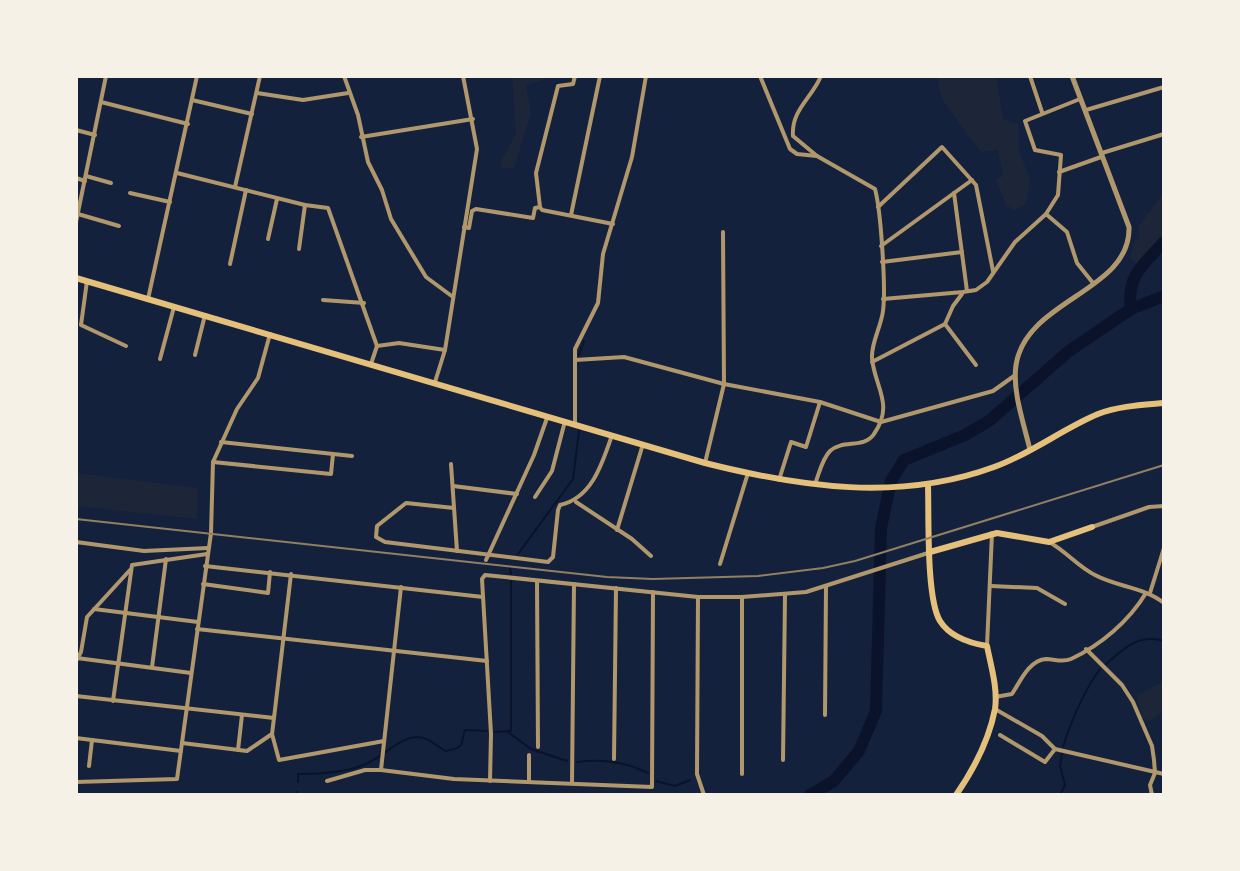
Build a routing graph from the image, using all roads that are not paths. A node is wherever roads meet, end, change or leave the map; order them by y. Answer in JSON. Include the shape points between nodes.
{"nodes":[{"id":1,"x":106,"y":76,"type":"edge"},
{"id":2,"x":197,"y":76,"type":"edge"},
{"id":3,"x":260,"y":76,"type":"edge"},
{"id":4,"x":344,"y":76,"type":"edge"},
{"id":5,"x":463,"y":76,"type":"edge"},
{"id":6,"x":575,"y":76,"type":"edge"},
{"id":7,"x":600,"y":76,"type":"edge"},
{"id":8,"x":646,"y":76,"type":"edge"},
{"id":9,"x":760,"y":76,"type":"edge"},
{"id":10,"x":821,"y":76,"type":"edge"},
{"id":11,"x":1030,"y":76,"type":"edge"},
{"id":12,"x":1072,"y":76,"type":"edge"},
{"id":13,"x":1164,"y":87,"type":"edge"},
{"id":14,"x":257,"y":93,"type":"junction"},
{"id":15,"x":348,"y":93,"type":"junction"},
{"id":16,"x":1080,"y":99,"type":"junction"},
{"id":17,"x":192,"y":100,"type":"junction"},
{"id":18,"x":101,"y":102,"type":"junction"},
{"id":19,"x":1084,"y":110,"type":"junction"},
{"id":20,"x":1043,"y":112,"type":"junction"},
{"id":21,"x":252,"y":114,"type":"junction"},
{"id":22,"x":473,"y":119,"type":"junction"},
{"id":23,"x":188,"y":124,"type":"junction"},
{"id":24,"x":76,"y":130,"type":"edge"},
{"id":25,"x":1164,"y":134,"type":"edge"},
{"id":26,"x":95,"y":135,"type":"junction"},
{"id":27,"x":361,"y":137,"type":"junction"},
{"id":28,"x":1100,"y":155,"type":"junction"},
{"id":29,"x":817,"y":156,"type":"junction"},
{"id":30,"x":1059,"y":172,"type":"junction"},
{"id":31,"x":177,"y":173,"type":"junction"},
{"id":32,"x":76,"y":178,"type":"edge"},
{"id":33,"x":85,"y":178,"type":"junction"},
{"id":34,"x":972,"y":180,"type":"junction"},
{"id":35,"x":111,"y":183,"type":"dead end"},
{"id":36,"x":235,"y":187,"type":"junction"},
{"id":37,"x":246,"y":190,"type":"junction"},
{"id":38,"x":130,"y":193,"type":"dead end"},
{"id":39,"x":954,"y":193,"type":"junction"},
{"id":40,"x":277,"y":198,"type":"junction"},
{"id":41,"x":170,"y":202,"type":"junction"},
{"id":42,"x":305,"y":205,"type":"junction"},
{"id":43,"x":540,"y":207,"type":"junction"},
{"id":44,"x":878,"y":207,"type":"junction"},
{"id":45,"x":78,"y":214,"type":"edge"},
{"id":46,"x":1046,"y":214,"type":"junction"},
{"id":47,"x":571,"y":215,"type":"junction"},
{"id":48,"x":76,"y":222,"type":"edge"},
{"id":49,"x":613,"y":224,"type":"junction"},
{"id":50,"x":119,"y":226,"type":"dead end"},
{"id":51,"x":464,"y":227,"type":"junction"},
{"id":52,"x":723,"y":232,"type":"dead end"},
{"id":53,"x":268,"y":239,"type":"dead end"},
{"id":54,"x":881,"y":246,"type":"junction"},
{"id":55,"x":299,"y":249,"type":"dead end"},
{"id":56,"x":962,"y":252,"type":"junction"},
{"id":57,"x":882,"y":262,"type":"junction"},
{"id":58,"x":230,"y":264,"type":"dead end"},
{"id":59,"x":993,"y":274,"type":"junction"},
{"id":60,"x":76,"y":278,"type":"edge"},
{"id":61,"x":87,"y":281,"type":"junction"},
{"id":62,"x":1093,"y":283,"type":"junction"},
{"id":63,"x":965,"y":292,"type":"junction"},
{"id":64,"x":453,"y":297,"type":"junction"},
{"id":65,"x":148,"y":299,"type":"junction"},
{"id":66,"x":883,"y":299,"type":"junction"},
{"id":67,"x":323,"y":300,"type":"dead end"},
{"id":68,"x":364,"y":303,"type":"junction"},
{"id":69,"x":174,"y":306,"type":"junction"},
{"id":70,"x":205,"y":315,"type":"junction"},
{"id":71,"x":945,"y":324,"type":"junction"},
{"id":72,"x":270,"y":334,"type":"junction"},
{"id":73,"x":126,"y":346,"type":"dead end"},
{"id":74,"x":377,"y":346,"type":"junction"},
{"id":75,"x":445,"y":350,"type":"junction"},
{"id":76,"x":195,"y":355,"type":"dead end"},
{"id":77,"x":160,"y":359,"type":"dead end"},
{"id":78,"x":575,"y":360,"type":"junction"},
{"id":79,"x":872,"y":362,"type":"junction"},
{"id":80,"x":371,"y":364,"type":"junction"},
{"id":81,"x":976,"y":365,"type":"dead end"},
{"id":82,"x":1015,"y":377,"type":"junction"},
{"id":83,"x":435,"y":382,"type":"junction"},
{"id":84,"x":724,"y":384,"type":"junction"},
{"id":85,"x":820,"y":402,"type":"junction"},
{"id":86,"x":1164,"y":403,"type":"edge"},
{"id":87,"x":548,"y":416,"type":"junction"},
{"id":88,"x":565,"y":421,"type":"junction"},
{"id":89,"x":881,"y":422,"type":"junction"},
{"id":90,"x":575,"y":425,"type":"junction"},
{"id":91,"x":612,"y":435,"type":"junction"},
{"id":92,"x":221,"y":442,"type":"junction"},
{"id":93,"x":643,"y":444,"type":"junction"},
{"id":94,"x":1030,"y":450,"type":"junction"},
{"id":95,"x":333,"y":454,"type":"junction"},
{"id":96,"x":352,"y":456,"type":"dead end"},
{"id":97,"x":213,"y":462,"type":"junction"},
{"id":98,"x":705,"y":463,"type":"junction"},
{"id":99,"x":451,"y":464,"type":"dead end"},
{"id":100,"x":748,"y":473,"type":"junction"},
{"id":101,"x":779,"y":480,"type":"junction"},
{"id":102,"x":815,"y":484,"type":"junction"},
{"id":103,"x":928,"y":485,"type":"junction"},
{"id":104,"x":453,"y":486,"type":"junction"},
{"id":105,"x":517,"y":494,"type":"junction"},
{"id":106,"x":535,"y":497,"type":"dead end"},
{"id":107,"x":576,"y":502,"type":"junction"},
{"id":108,"x":1164,"y":506,"type":"edge"},
{"id":109,"x":454,"y":508,"type":"junction"},
{"id":110,"x":1092,"y":527,"type":"joint"},
{"id":111,"x":617,"y":530,"type":"junction"},
{"id":112,"x":992,"y":533,"type":"junction"},
{"id":113,"x":76,"y":542,"type":"edge"},
{"id":114,"x":1049,"y":542,"type":"junction"},
{"id":115,"x":1164,"y":548,"type":"edge"},
{"id":116,"x":207,"y":551,"type":"junction"},
{"id":117,"x":457,"y":551,"type":"junction"},
{"id":118,"x":930,"y":552,"type":"junction"},
{"id":119,"x":651,"y":556,"type":"dead end"},
{"id":120,"x":166,"y":559,"type":"junction"},
{"id":121,"x":487,"y":560,"type":"junction"},
{"id":122,"x":720,"y":564,"type":"dead end"},
{"id":123,"x":205,"y":566,"type":"junction"},
{"id":124,"x":130,"y":569,"type":"junction"},
{"id":125,"x":270,"y":572,"type":"junction"},
{"id":126,"x":291,"y":574,"type":"junction"},
{"id":127,"x":485,"y":575,"type":"junction"},
{"id":128,"x":537,"y":580,"type":"junction"},
{"id":129,"x":203,"y":584,"type":"junction"},
{"id":130,"x":574,"y":584,"type":"junction"},
{"id":131,"x":826,"y":586,"type":"junction"},
{"id":132,"x":991,"y":586,"type":"junction"},
{"id":133,"x":401,"y":587,"type":"junction"},
{"id":134,"x":616,"y":588,"type":"junction"},
{"id":135,"x":653,"y":592,"type":"junction"},
{"id":136,"x":1148,"y":593,"type":"junction"},
{"id":137,"x":785,"y":595,"type":"junction"},
{"id":138,"x":483,"y":597,"type":"junction"},
{"id":139,"x":698,"y":597,"type":"junction"},
{"id":140,"x":742,"y":597,"type":"junction"},
{"id":141,"x":1164,"y":603,"type":"edge"},
{"id":142,"x":1065,"y":604,"type":"dead end"},
{"id":143,"x":94,"y":609,"type":"junction"},
{"id":144,"x":125,"y":613,"type":"junction"},
{"id":145,"x":159,"y":617,"type":"junction"},
{"id":146,"x":198,"y":622,"type":"junction"},
{"id":147,"x":197,"y":629,"type":"junction"},
{"id":148,"x":283,"y":638,"type":"junction"},
{"id":149,"x":987,"y":646,"type":"junction"},
{"id":150,"x":1086,"y":649,"type":"junction"},
{"id":151,"x":394,"y":650,"type":"junction"},
{"id":152,"x":77,"y":660,"type":"edge"},
{"id":153,"x":487,"y":661,"type":"junction"},
{"id":154,"x":118,"y":664,"type":"junction"},
{"id":155,"x":152,"y":667,"type":"junction"},
{"id":156,"x":191,"y":673,"type":"junction"},
{"id":157,"x":76,"y":696,"type":"edge"},
{"id":158,"x":995,"y":697,"type":"junction"},
{"id":159,"x":113,"y":701,"type":"junction"},
{"id":160,"x":995,"y":709,"type":"junction"},
{"id":161,"x":186,"y":710,"type":"junction"},
{"id":162,"x":242,"y":715,"type":"junction"},
{"id":163,"x":825,"y":715,"type":"dead end"},
{"id":164,"x":274,"y":718,"type":"junction"},
{"id":165,"x":272,"y":734,"type":"junction"},
{"id":166,"x":1000,"y":735,"type":"dead end"},
{"id":167,"x":76,"y":738,"type":"edge"},
{"id":168,"x":92,"y":740,"type":"junction"},
{"id":169,"x":384,"y":741,"type":"junction"},
{"id":170,"x":182,"y":743,"type":"junction"},
{"id":171,"x":538,"y":747,"type":"dead end"},
{"id":172,"x":1055,"y":749,"type":"junction"},
{"id":173,"x":238,"y":750,"type":"junction"},
{"id":174,"x":181,"y":751,"type":"junction"},
{"id":175,"x":529,"y":755,"type":"dead end"},
{"id":176,"x":614,"y":759,"type":"dead end"},
{"id":177,"x":783,"y":760,"type":"dead end"},
{"id":178,"x":89,"y":766,"type":"dead end"},
{"id":179,"x":381,"y":770,"type":"junction"},
{"id":180,"x":1155,"y":773,"type":"junction"},
{"id":181,"x":742,"y":774,"type":"dead end"},
{"id":182,"x":1164,"y":774,"type":"edge"},
{"id":183,"x":327,"y":781,"type":"dead end"},
{"id":184,"x":490,"y":781,"type":"junction"},
{"id":185,"x":76,"y":782,"type":"edge"},
{"id":186,"x":529,"y":782,"type":"junction"},
{"id":187,"x":572,"y":783,"type":"junction"},
{"id":188,"x":704,"y":795,"type":"edge"},
{"id":189,"x":956,"y":795,"type":"edge"},
{"id":190,"x":1152,"y":795,"type":"edge"}],
"edges":[{"from":1,"to":18,"type":"street"},
{"from":2,"to":17,"type":"street"},
{"from":3,"to":14,"type":"street"},
{"from":4,"to":15,"type":"street"},
{"from":5,"to":22,"type":"street"},
{"from":6,"to":43,"type":"street","via":[[573,84],[558,86],[536,173]]},
{"from":7,"to":47,"type":"street"},
{"from":8,"to":49,"type":"street"},
{"from":9,"to":29,"type":"street","via":[[790,149]]},
{"from":10,"to":29,"type":"street","via":[[792,123],[793,136]]},
{"from":11,"to":20,"type":"street"},
{"from":12,"to":16,"type":"street"},
{"from":13,"to":19,"type":"street"},
{"from":14,"to":15,"type":"street","via":[[303,100]]},
{"from":14,"to":21,"type":"street"},
{"from":15,"to":27,"type":"street"},
{"from":16,"to":19,"type":"street"},
{"from":16,"to":20,"type":"street"},
{"from":17,"to":21,"type":"street"},
{"from":17,"to":23,"type":"street"},
{"from":18,"to":23,"type":"street"},
{"from":18,"to":26,"type":"street"},
{"from":19,"to":28,"type":"street"},
{"from":20,"to":30,"type":"street","via":[[1025,121],[1035,150],[1061,155]]},
{"from":21,"to":36,"type":"street"},
{"from":22,"to":27,"type":"street"},
{"from":22,"to":51,"type":"street","via":[[477,149]]},
{"from":23,"to":31,"type":"street"},
{"from":24,"to":26,"type":"street"},
{"from":25,"to":28,"type":"street"},
{"from":26,"to":33,"type":"street"},
{"from":27,"to":64,"type":"street","via":[[391,219],[426,277]]},
{"from":28,"to":30,"type":"street"},
{"from":28,"to":62,"type":"street","via":[[1129,236],[1120,259]]},
{"from":29,"to":44,"type":"street","via":[[875,189]]},
{"from":30,"to":46,"type":"street","via":[[1058,195]]},
{"from":31,"to":36,"type":"street"},
{"from":31,"to":41,"type":"street"},
{"from":32,"to":33,"type":"street"},
{"from":33,"to":35,"type":"street"},
{"from":33,"to":45,"type":"street"},
{"from":34,"to":39,"type":"street"},
{"from":34,"to":44,"type":"street","via":[[942,147]]},
{"from":34,"to":59,"type":"street"},
{"from":36,"to":37,"type":"street"},
{"from":37,"to":40,"type":"street"},
{"from":37,"to":58,"type":"street"},
{"from":38,"to":41,"type":"street"},
{"from":39,"to":54,"type":"street"},
{"from":39,"to":56,"type":"street"},
{"from":40,"to":42,"type":"street"},
{"from":40,"to":53,"type":"street"},
{"from":41,"to":65,"type":"street"},
{"from":42,"to":55,"type":"street"},
{"from":42,"to":68,"type":"street","via":[[328,208]]},
{"from":43,"to":47,"type":"street"},
{"from":43,"to":51,"type":"street","via":[[530,219],[476,209],[469,228]]},
{"from":44,"to":54,"type":"street"},
{"from":45,"to":48,"type":"street"},
{"from":45,"to":50,"type":"street"},
{"from":46,"to":59,"type":"street","via":[[1015,242]]},
{"from":46,"to":62,"type":"street","via":[[1067,232],[1077,263]]},
{"from":47,"to":49,"type":"street"},
{"from":49,"to":78,"type":"street","via":[[603,254],[598,303],[575,349]]},
{"from":51,"to":64,"type":"street"},
{"from":52,"to":84,"type":"street"},
{"from":54,"to":57,"type":"street"},
{"from":56,"to":57,"type":"street"},
{"from":56,"to":63,"type":"street"},
{"from":57,"to":66,"type":"street"},
{"from":59,"to":63,"type":"street","via":[[980,288]]},
{"from":60,"to":61,"type":"main road"},
{"from":61,"to":65,"type":"main road"},
{"from":61,"to":73,"type":"street","via":[[81,325]]},
{"from":62,"to":82,"type":"street","via":[[1034,327],[1020,351]]},
{"from":63,"to":66,"type":"street"},
{"from":63,"to":71,"type":"street"},
{"from":64,"to":75,"type":"street"},
{"from":65,"to":69,"type":"main road"},
{"from":66,"to":79,"type":"street"},
{"from":67,"to":68,"type":"street"},
{"from":68,"to":74,"type":"street"},
{"from":69,"to":70,"type":"main road"},
{"from":69,"to":77,"type":"street"},
{"from":70,"to":72,"type":"main road"},
{"from":70,"to":76,"type":"street"},
{"from":71,"to":79,"type":"street"},
{"from":71,"to":81,"type":"street"},
{"from":72,"to":80,"type":"main road"},
{"from":72,"to":92,"type":"street","via":[[258,378]]},
{"from":74,"to":75,"type":"street","via":[[399,343]]},
{"from":74,"to":80,"type":"street"},
{"from":75,"to":83,"type":"street"},
{"from":78,"to":84,"type":"street","via":[[624,357]]},
{"from":78,"to":90,"type":"street"},
{"from":79,"to":89,"type":"street","via":[[883,396]]},
{"from":80,"to":83,"type":"main road"},
{"from":82,"to":89,"type":"street","via":[[993,391]]},
{"from":82,"to":94,"type":"street"},
{"from":83,"to":87,"type":"main road"},
{"from":84,"to":85,"type":"street"},
{"from":84,"to":98,"type":"street"},
{"from":85,"to":89,"type":"street"},
{"from":85,"to":101,"type":"street","via":[[806,447],[791,442]]},
{"from":86,"to":94,"type":"main road","via":[[1100,414]]},
{"from":87,"to":88,"type":"main road"},
{"from":87,"to":105,"type":"street"},
{"from":88,"to":90,"type":"main road"},
{"from":88,"to":106,"type":"street","via":[[552,471]]},
{"from":89,"to":102,"type":"street","via":[[869,440],[831,450]]},
{"from":90,"to":91,"type":"main road"},
{"from":91,"to":93,"type":"main road"},
{"from":91,"to":107,"type":"street","via":[[593,480]]},
{"from":92,"to":95,"type":"street"},
{"from":92,"to":97,"type":"street"},
{"from":93,"to":98,"type":"main road"},
{"from":93,"to":111,"type":"street"},
{"from":94,"to":103,"type":"main road","via":[[995,467]]},
{"from":95,"to":96,"type":"street"},
{"from":95,"to":97,"type":"street","via":[[331,474]]},
{"from":97,"to":116,"type":"street"},
{"from":98,"to":100,"type":"main road"},
{"from":99,"to":104,"type":"street"},
{"from":100,"to":101,"type":"main road"},
{"from":100,"to":122,"type":"street"},
{"from":101,"to":102,"type":"main road"},
{"from":102,"to":103,"type":"main road"},
{"from":103,"to":118,"type":"main road"},
{"from":104,"to":105,"type":"street"},
{"from":104,"to":109,"type":"street"},
{"from":105,"to":121,"type":"street"},
{"from":107,"to":111,"type":"street"},
{"from":107,"to":121,"type":"street","via":[[560,505],[548,562]]},
{"from":108,"to":110,"type":"street"},
{"from":109,"to":117,"type":"street"},
{"from":109,"to":117,"type":"street","via":[[406,503],[377,526],[376,537]]},
{"from":110,"to":114,"type":"main road"},
{"from":111,"to":119,"type":"street"},
{"from":112,"to":114,"type":"main road"},
{"from":112,"to":118,"type":"main road"},
{"from":112,"to":132,"type":"street"},
{"from":113,"to":116,"type":"street","via":[[144,551]]},
{"from":114,"to":136,"type":"street","via":[[1094,575]]},
{"from":115,"to":136,"type":"street"},
{"from":116,"to":120,"type":"street"},
{"from":116,"to":123,"type":"street"},
{"from":117,"to":121,"type":"street"},
{"from":118,"to":131,"type":"street"},
{"from":118,"to":149,"type":"main road","via":[[934,606],[941,623],[955,636]]},
{"from":120,"to":124,"type":"street","via":[[138,562]]},
{"from":120,"to":145,"type":"street"},
{"from":121,"to":127,"type":"street"},
{"from":123,"to":125,"type":"street"},
{"from":123,"to":129,"type":"street"},
{"from":124,"to":143,"type":"street"},
{"from":124,"to":144,"type":"street"},
{"from":125,"to":126,"type":"street"},
{"from":125,"to":129,"type":"street","via":[[268,593]]},
{"from":126,"to":133,"type":"street"},
{"from":126,"to":148,"type":"street"},
{"from":127,"to":128,"type":"street"},
{"from":127,"to":138,"type":"street"},
{"from":128,"to":130,"type":"street"},
{"from":128,"to":171,"type":"street"},
{"from":129,"to":146,"type":"street"},
{"from":130,"to":134,"type":"street"},
{"from":130,"to":187,"type":"street"},
{"from":131,"to":137,"type":"street"},
{"from":131,"to":163,"type":"street"},
{"from":132,"to":142,"type":"street","via":[[1037,588]]},
{"from":132,"to":149,"type":"street"},
{"from":133,"to":138,"type":"street"},
{"from":133,"to":151,"type":"street"},
{"from":134,"to":135,"type":"street"},
{"from":134,"to":176,"type":"street"},
{"from":135,"to":139,"type":"street"},
{"from":135,"to":187,"type":"street","via":[[652,787]]},
{"from":136,"to":141,"type":"street"},
{"from":136,"to":150,"type":"street","via":[[1120,626]]},
{"from":137,"to":140,"type":"street"},
{"from":137,"to":177,"type":"street"},
{"from":138,"to":153,"type":"street"},
{"from":139,"to":140,"type":"street"},
{"from":139,"to":188,"type":"street","via":[[697,774]]},
{"from":140,"to":181,"type":"street"},
{"from":143,"to":144,"type":"street"},
{"from":143,"to":152,"type":"street","via":[[87,617]]},
{"from":144,"to":145,"type":"street"},
{"from":144,"to":154,"type":"street"},
{"from":145,"to":146,"type":"street"},
{"from":145,"to":155,"type":"street"},
{"from":146,"to":147,"type":"street"},
{"from":147,"to":148,"type":"street"},
{"from":147,"to":156,"type":"street"},
{"from":148,"to":151,"type":"street"},
{"from":148,"to":164,"type":"street"},
{"from":149,"to":158,"type":"main road"},
{"from":150,"to":158,"type":"street","via":[[1068,661],[1037,662],[1012,694]]},
{"from":150,"to":180,"type":"street","via":[[1133,702],[1152,746]]},
{"from":151,"to":153,"type":"street"},
{"from":151,"to":169,"type":"street"},
{"from":152,"to":154,"type":"street"},
{"from":153,"to":184,"type":"street"},
{"from":154,"to":155,"type":"street"},
{"from":154,"to":159,"type":"street"},
{"from":155,"to":156,"type":"street"},
{"from":156,"to":161,"type":"street"},
{"from":157,"to":159,"type":"street"},
{"from":158,"to":160,"type":"main road"},
{"from":159,"to":161,"type":"street"},
{"from":160,"to":172,"type":"street"},
{"from":160,"to":189,"type":"main road","via":[[977,762]]},
{"from":161,"to":162,"type":"street"},
{"from":161,"to":170,"type":"street"},
{"from":162,"to":164,"type":"street"},
{"from":162,"to":173,"type":"street"},
{"from":164,"to":165,"type":"street"},
{"from":165,"to":169,"type":"street","via":[[279,760]]},
{"from":165,"to":173,"type":"street","via":[[247,751]]},
{"from":166,"to":172,"type":"street","via":[[1045,762]]},
{"from":167,"to":168,"type":"street"},
{"from":168,"to":174,"type":"street"},
{"from":168,"to":178,"type":"street"},
{"from":169,"to":179,"type":"street"},
{"from":170,"to":173,"type":"street"},
{"from":170,"to":174,"type":"street"},
{"from":172,"to":180,"type":"street"},
{"from":174,"to":185,"type":"street","via":[[177,779]]},
{"from":175,"to":186,"type":"street"},
{"from":179,"to":183,"type":"street"},
{"from":179,"to":184,"type":"street"},
{"from":180,"to":182,"type":"street"},
{"from":180,"to":190,"type":"street"},
{"from":184,"to":186,"type":"street"},
{"from":186,"to":187,"type":"street"}]}
